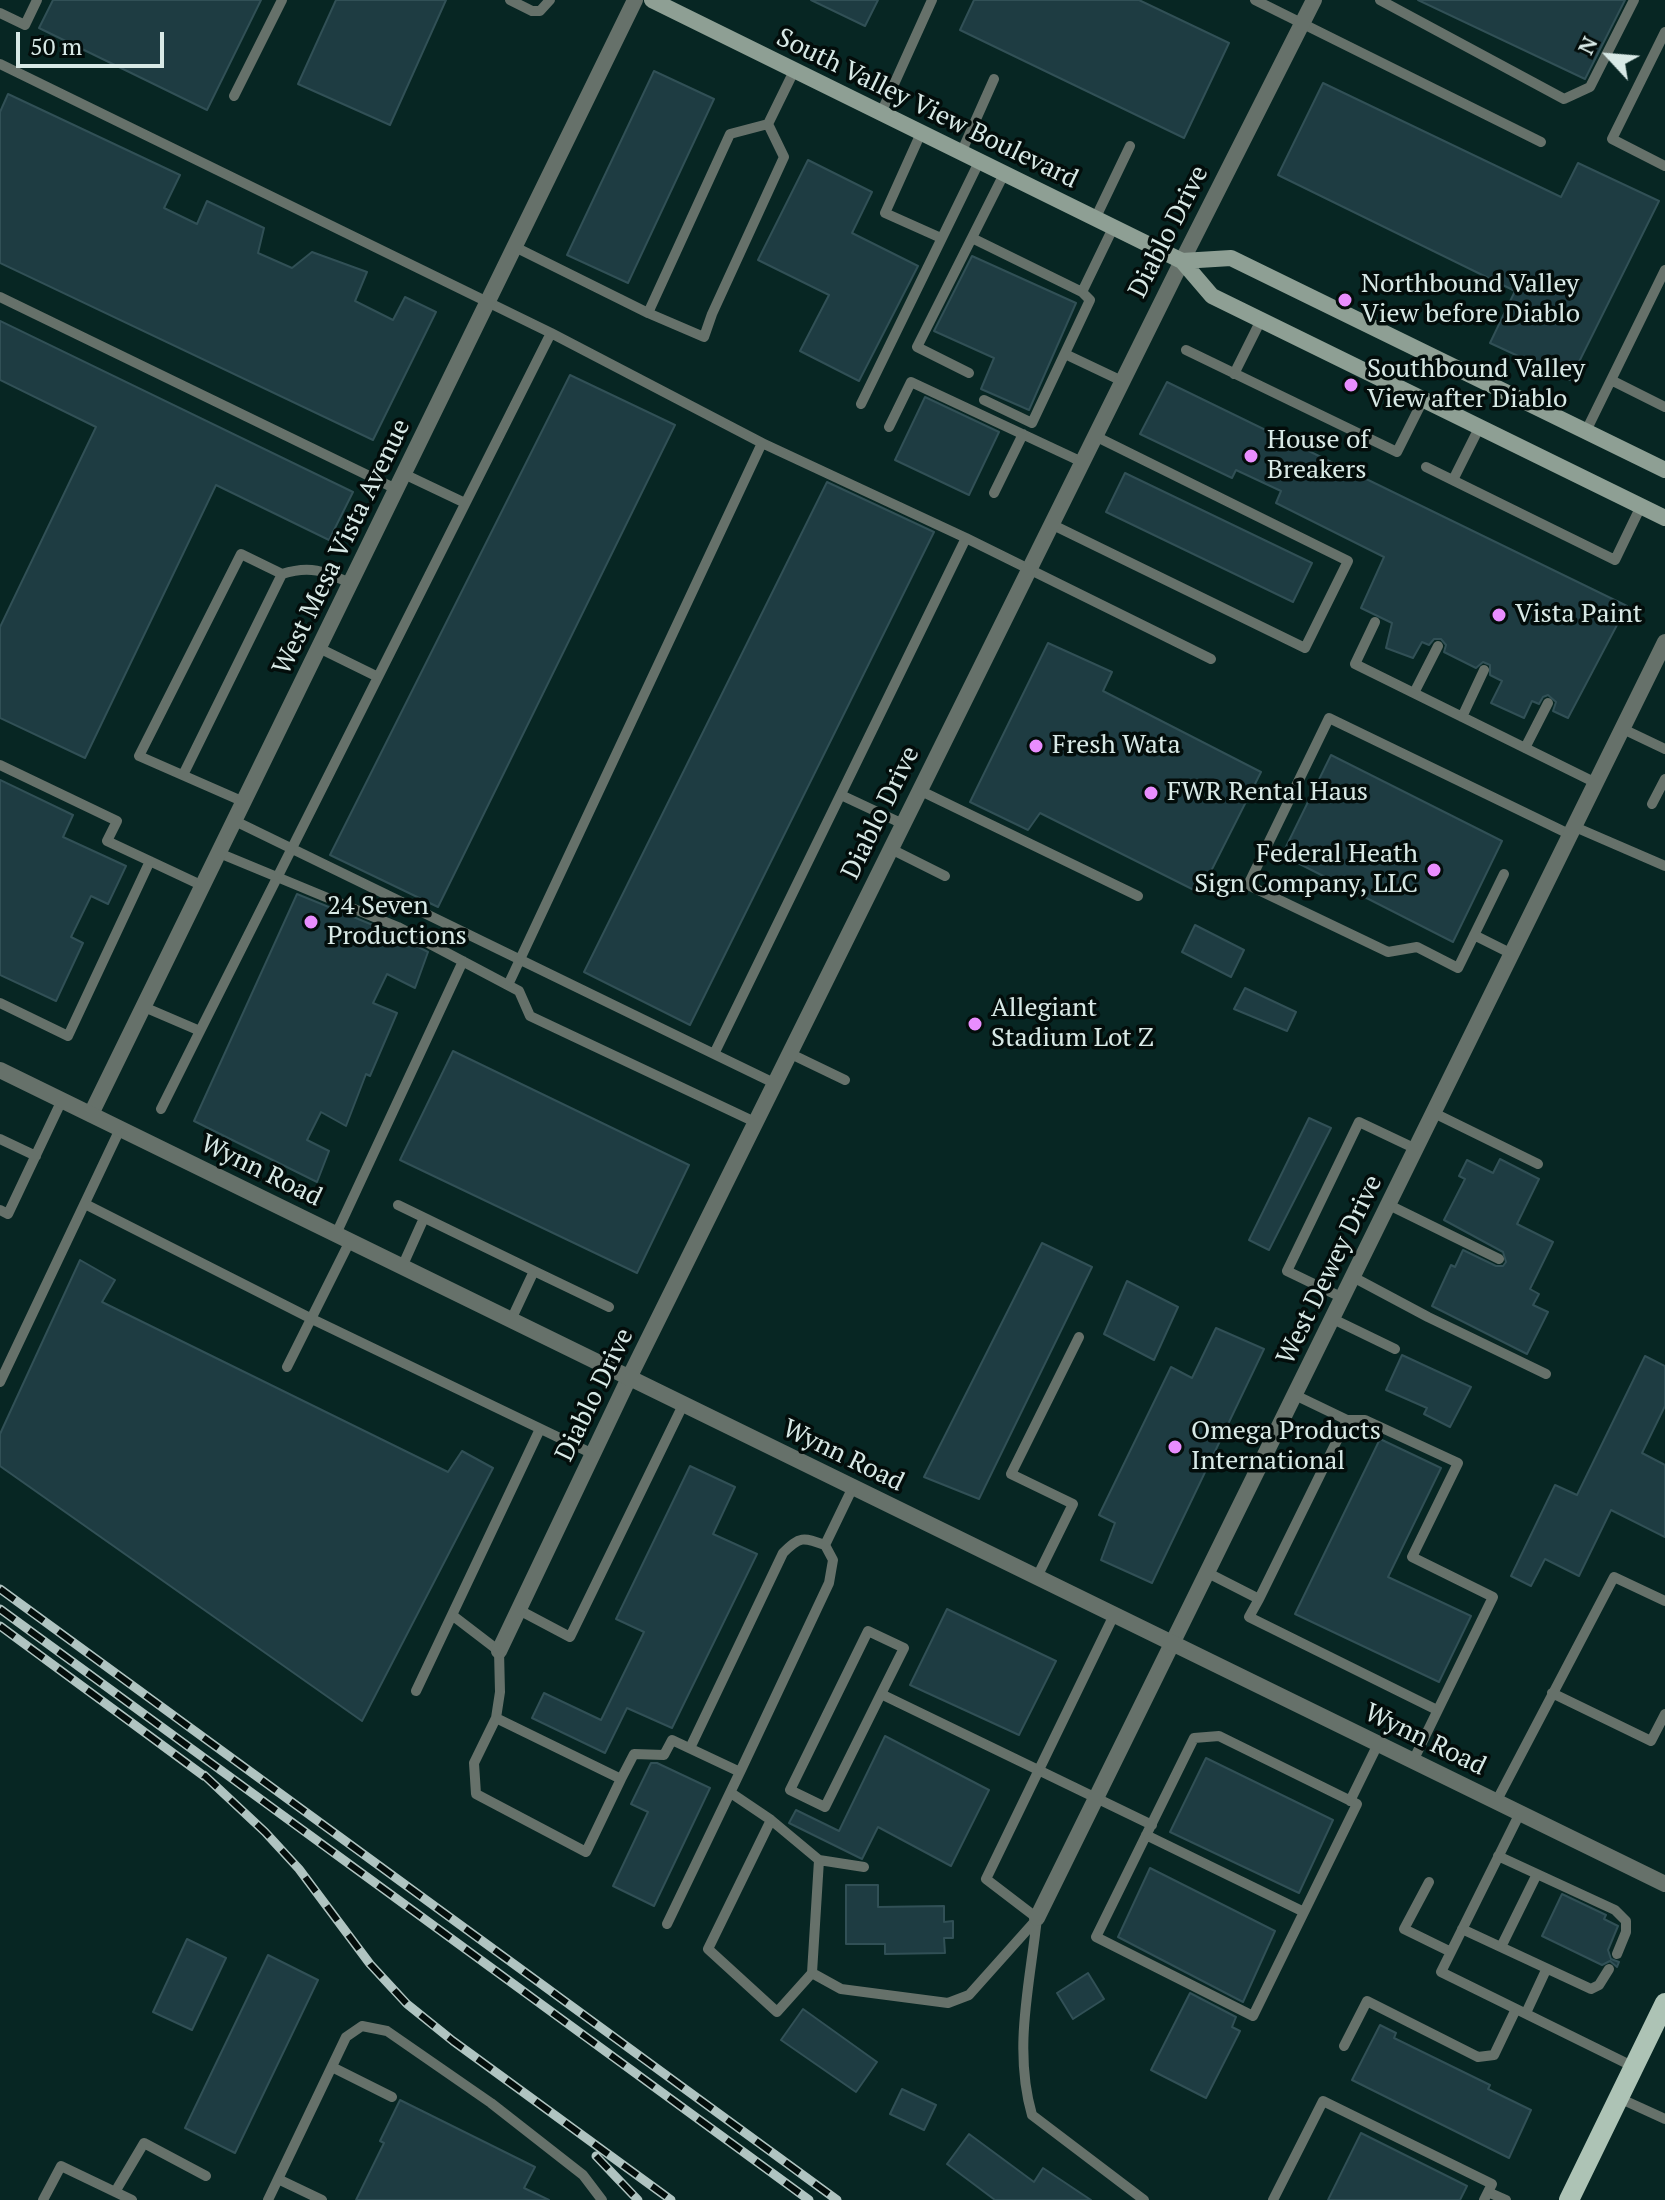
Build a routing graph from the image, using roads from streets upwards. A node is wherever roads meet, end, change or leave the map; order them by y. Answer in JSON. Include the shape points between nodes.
{"nodes":[{"id":1,"x":635,"y":0,"type":"edge"},
{"id":2,"x":652,"y":0,"type":"edge"},
{"id":3,"x":1314,"y":0,"type":"edge"},
{"id":4,"x":1182,"y":261,"type":"junction"},
{"id":5,"x":1665,"y":470,"type":"edge"},
{"id":6,"x":1665,"y":518,"type":"edge"},
{"id":7,"x":1665,"y":642,"type":"edge"},
{"id":8,"x":0,"y":1070,"type":"edge"},
{"id":9,"x":91,"y":1114,"type":"junction"},
{"id":10,"x":629,"y":1378,"type":"junction"},
{"id":11,"x":1173,"y":1644,"type":"junction"},
{"id":12,"x":499,"y":1651,"type":"road end"},
{"id":13,"x":1665,"y":1884,"type":"edge"},
{"id":14,"x":1037,"y":1918,"type":"road end"},
{"id":15,"x":1665,"y":2003,"type":"edge"},
{"id":16,"x":1569,"y":2200,"type":"edge"}],
"edges":[{"from":1,"to":9,"type":"street","name":"West Mesa Vista Avenue"},
{"from":2,"to":4,"type":"main road","name":"South Valley View Boulevard"},
{"from":3,"to":4,"type":"street","name":"Diablo Drive"},
{"from":4,"to":5,"type":"main road","name":"South Valley View Boulevard","via":[[1231,258]]},
{"from":4,"to":6,"type":"main road","name":"South Valley View Boulevard","via":[[1212,296]]},
{"from":4,"to":10,"type":"street","name":"Diablo Drive"},
{"from":7,"to":11,"type":"street","name":"West Dewey Drive"},
{"from":8,"to":9,"type":"street","name":"Wynn Road"},
{"from":9,"to":10,"type":"street","name":"Wynn Road"},
{"from":10,"to":11,"type":"street","name":"Wynn Road"},
{"from":10,"to":12,"type":"street","name":"Diablo Drive"},
{"from":11,"to":13,"type":"street","name":"Wynn Road"},
{"from":11,"to":14,"type":"street","name":"West Dewey Drive"},
{"from":15,"to":16,"type":"main road"}]}
